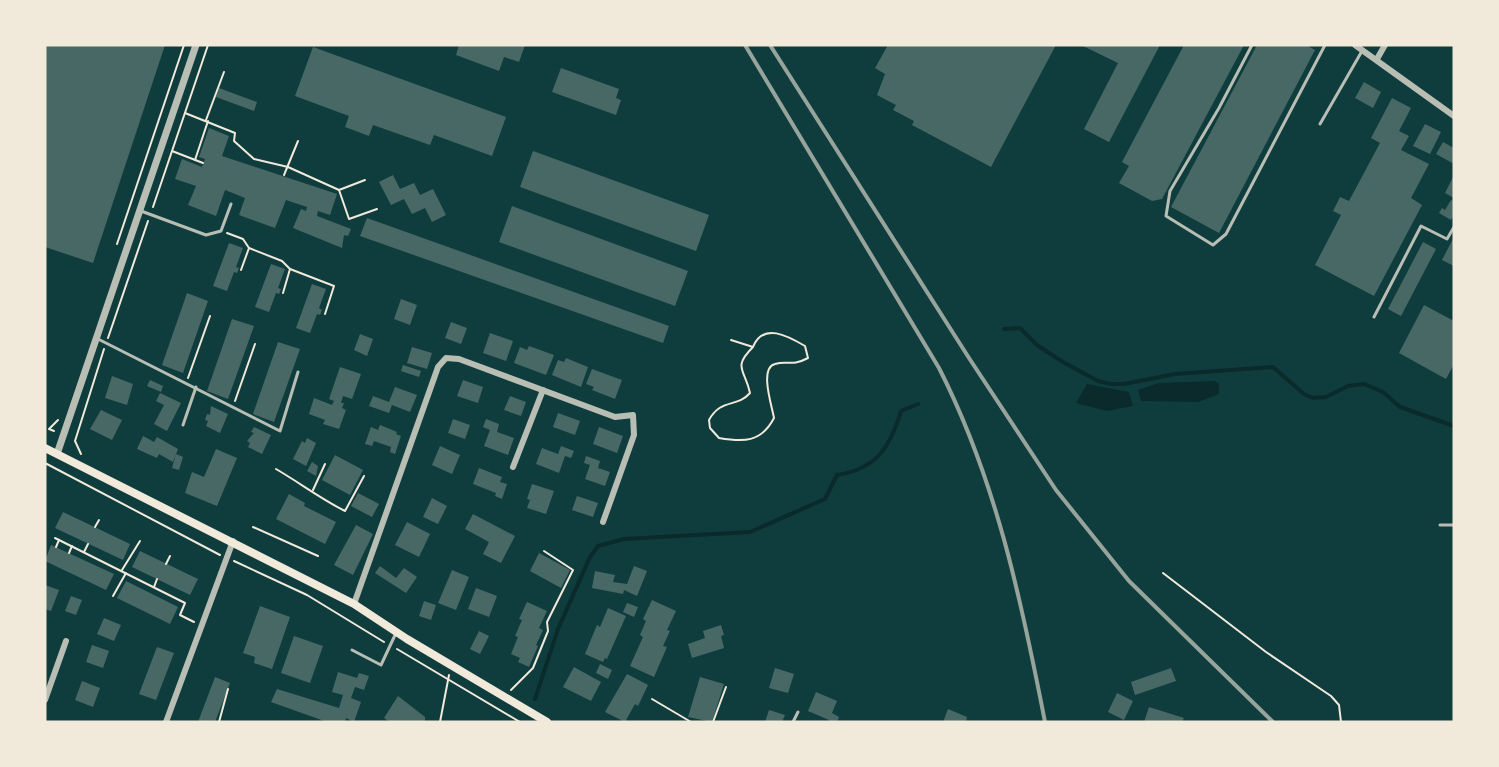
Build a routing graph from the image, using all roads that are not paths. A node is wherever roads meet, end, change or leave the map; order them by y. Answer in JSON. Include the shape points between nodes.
{"nodes":[{"id":1,"x":196,"y":45,"type":"edge"},
{"id":2,"x":1252,"y":45,"type":"edge"},
{"id":3,"x":1325,"y":45,"type":"edge"},
{"id":4,"x":1355,"y":45,"type":"edge"},
{"id":5,"x":1385,"y":45,"type":"edge"},
{"id":6,"x":1363,"y":50,"type":"junction"},
{"id":7,"x":1377,"y":59,"type":"junction"},
{"id":8,"x":1454,"y":116,"type":"edge"},
{"id":9,"x":1320,"y":124,"type":"dead end"},
{"id":10,"x":231,"y":204,"type":"dead end"},
{"id":11,"x":141,"y":212,"type":"junction"},
{"id":12,"x":1454,"y":227,"type":"edge"},
{"id":13,"x":1374,"y":317,"type":"dead end"},
{"id":14,"x":97,"y":338,"type":"junction"},
{"id":15,"x":298,"y":372,"type":"dead end"},
{"id":16,"x":196,"y":387,"type":"junction"},
{"id":17,"x":543,"y":390,"type":"junction"},
{"id":18,"x":183,"y":425,"type":"dead end"},
{"id":19,"x":45,"y":448,"type":"edge"},
{"id":20,"x":57,"y":454,"type":"junction"},
{"id":21,"x":513,"y":467,"type":"dead end"},
{"id":22,"x":603,"y":522,"type":"dead end"},
{"id":23,"x":1440,"y":525,"type":"dead end"},
{"id":24,"x":1454,"y":525,"type":"edge"},
{"id":25,"x":232,"y":541,"type":"junction"},
{"id":26,"x":354,"y":604,"type":"junction"},
{"id":27,"x":396,"y":632,"type":"junction"},
{"id":28,"x":66,"y":641,"type":"dead end"},
{"id":29,"x":352,"y":650,"type":"dead end"},
{"id":30,"x":45,"y":700,"type":"edge"},
{"id":31,"x":798,"y":712,"type":"dead end"},
{"id":32,"x":166,"y":722,"type":"edge"},
{"id":33,"x":547,"y":722,"type":"edge"},
{"id":34,"x":793,"y":722,"type":"edge"}],
"edges":[{"from":1,"to":11,"type":"street"},
{"from":2,"to":3,"type":"lane","via":[[1170,192],[1166,216],[1213,245],[1226,234]]},
{"from":4,"to":6,"type":"street"},
{"from":5,"to":7,"type":"street"},
{"from":6,"to":7,"type":"street"},
{"from":6,"to":9,"type":"lane"},
{"from":7,"to":8,"type":"street"},
{"from":10,"to":11,"type":"lane","via":[[221,231],[206,236]]},
{"from":11,"to":14,"type":"street"},
{"from":12,"to":13,"type":"lane","via":[[1447,239],[1421,226]]},
{"from":14,"to":16,"type":"lane"},
{"from":14,"to":20,"type":"street"},
{"from":15,"to":16,"type":"lane","via":[[280,431]]},
{"from":16,"to":18,"type":"lane"},
{"from":17,"to":21,"type":"street"},
{"from":17,"to":22,"type":"street","via":[[615,417],[633,415],[634,435]]},
{"from":17,"to":26,"type":"street","via":[[459,359],[446,358],[438,367]]},
{"from":19,"to":20,"type":"main road"},
{"from":20,"to":25,"type":"main road"},
{"from":23,"to":24,"type":"lane"},
{"from":25,"to":26,"type":"main road"},
{"from":25,"to":32,"type":"street"},
{"from":26,"to":27,"type":"main road"},
{"from":27,"to":29,"type":"lane","via":[[381,664]]},
{"from":27,"to":33,"type":"main road"},
{"from":28,"to":30,"type":"street"},
{"from":31,"to":34,"type":"lane"}]}
